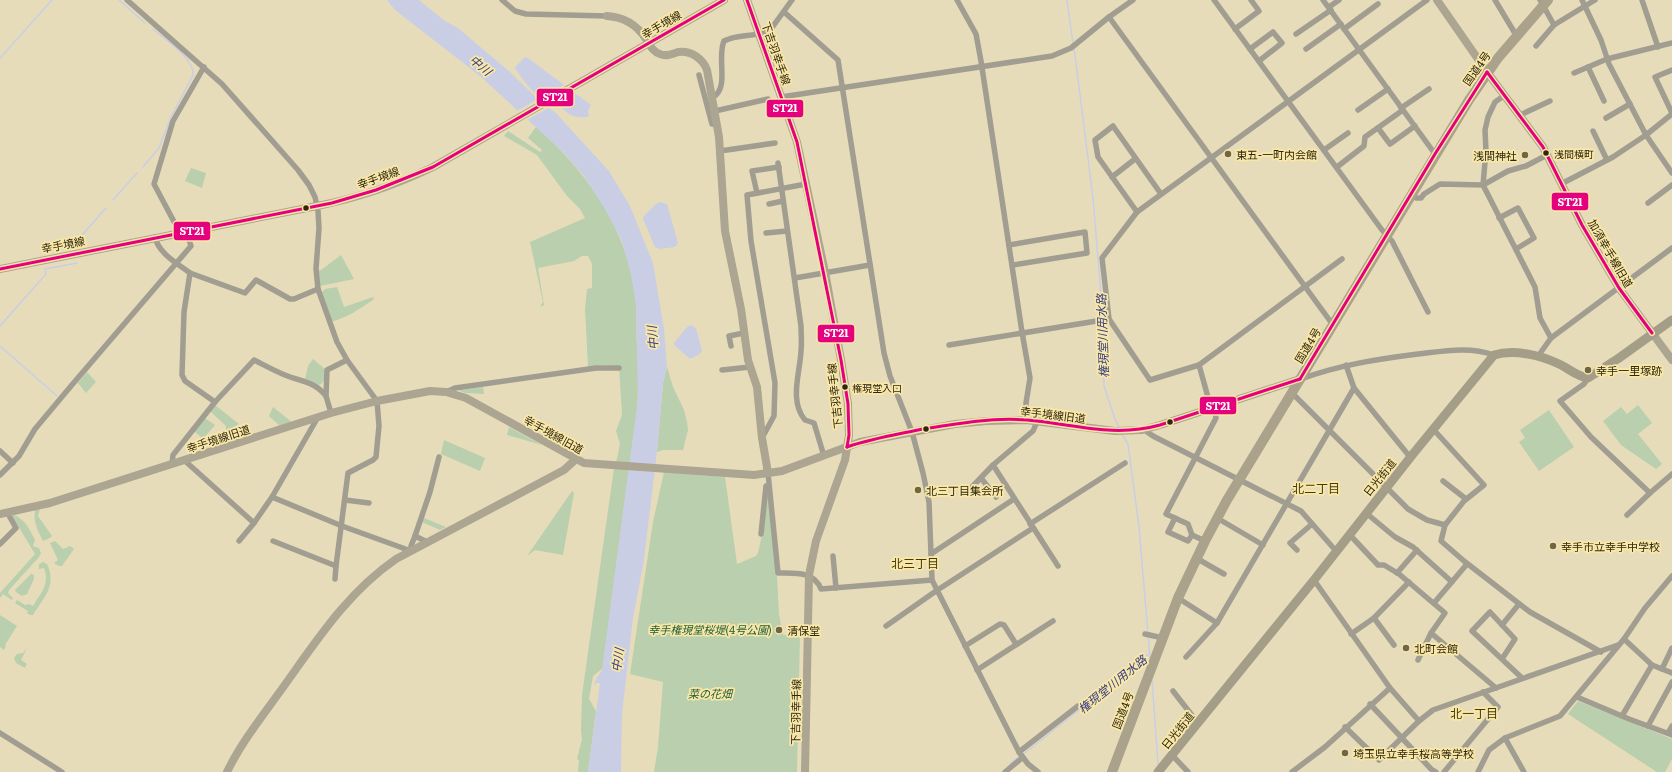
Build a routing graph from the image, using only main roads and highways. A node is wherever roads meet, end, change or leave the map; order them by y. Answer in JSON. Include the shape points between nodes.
{"nodes":[{"id":1,"x":1543,"y":2,"type":"edge"},
{"id":2,"x":1672,"y":320,"type":"edge"},
{"id":3,"x":1159,"y":770,"type":"edge"},
{"id":4,"x":1112,"y":772,"type":"edge"}],
"edges":[{"from":1,"to":4,"type":"highway","name":"国道4号","via":[[1487,72],[1238,480],[1196,558],[1178,598]]},
{"from":2,"to":3,"type":"main road","name":"日光街道","via":[[1588,378],[1559,364],[1539,358],[1508,353],[1494,355]]}]}
